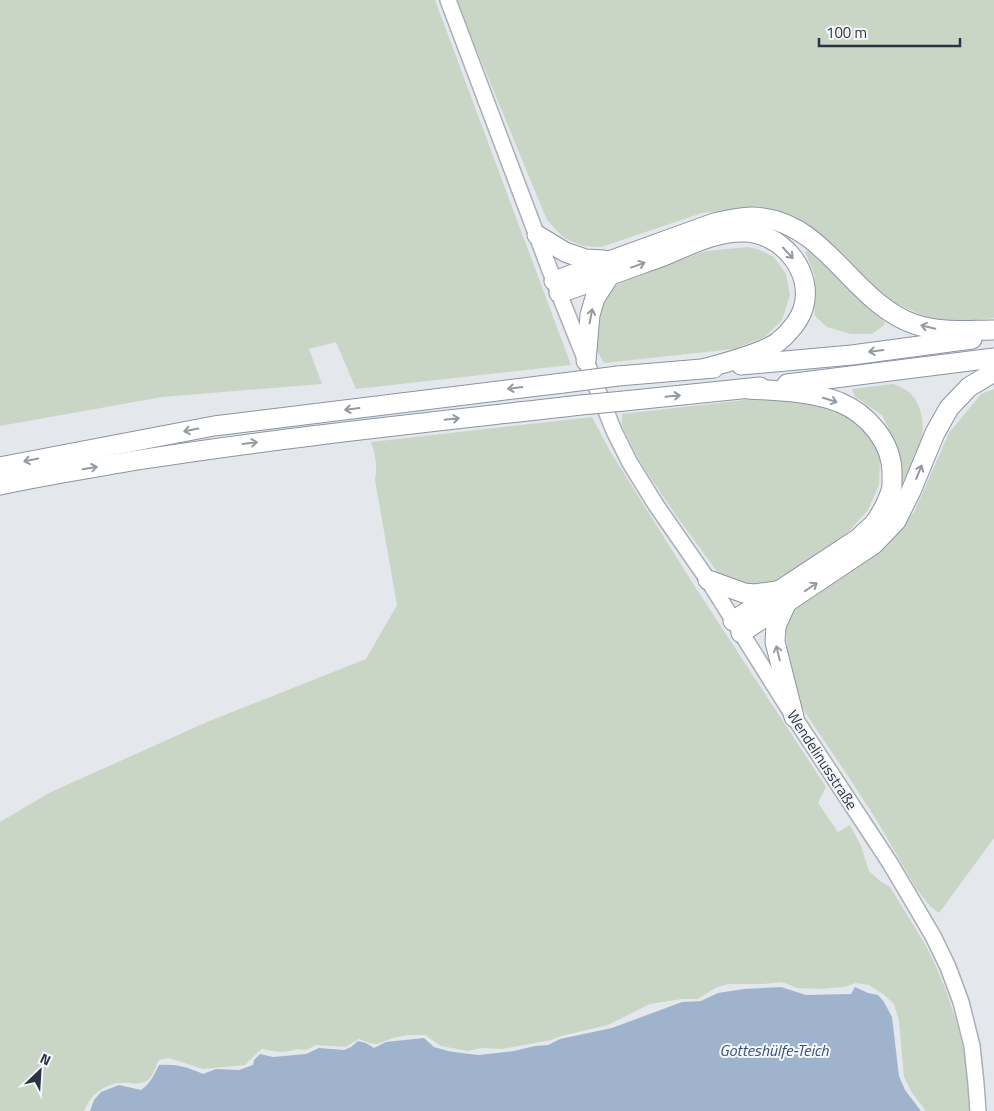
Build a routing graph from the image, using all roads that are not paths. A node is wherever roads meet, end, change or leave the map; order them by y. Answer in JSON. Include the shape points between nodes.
{"nodes":[{"id":1,"x":448,"y":0,"type":"edge"},
{"id":2,"x":537,"y":235,"type":"junction"},
{"id":3,"x":611,"y":268,"type":"junction"},
{"id":4,"x":556,"y":287,"type":"junction"},
{"id":5,"x":994,"y":330,"type":"edge"},
{"id":6,"x":994,"y":336,"type":"edge"},
{"id":7,"x":994,"y":358,"type":"edge"},
{"id":8,"x":586,"y":361,"type":"junction"},
{"id":9,"x":703,"y":369,"type":"junction"},
{"id":10,"x":994,"y":372,"type":"edge"},
{"id":11,"x":748,"y":389,"type":"junction"},
{"id":12,"x":0,"y":467,"type":"edge"},
{"id":13,"x":0,"y":485,"type":"edge"},
{"id":14,"x":708,"y":580,"type":"junction"},
{"id":15,"x":783,"y":597,"type":"junction"},
{"id":16,"x":737,"y":627,"type":"junction"},
{"id":17,"x":794,"y":717,"type":"junction"},
{"id":18,"x":978,"y":1111,"type":"edge"}],
"edges":[{"from":1,"to":2,"type":"main road","name":"Wendelinusstraße"},
{"from":2,"to":3,"type":"highway","via":[[565,252]]},
{"from":2,"to":4,"type":"main road","name":"Wendelinusstraße"},
{"from":3,"to":4,"type":"highway"},
{"from":5,"to":3,"type":"highway","one_way":true,"via":[[937,329],[914,324],[872,299],[816,243],[787,224],[763,218],[741,217],[714,223]]},
{"from":8,"to":3,"type":"highway","one_way":true,"via":[[590,315]]},
{"from":3,"to":9,"type":"highway","one_way":true,"via":[[723,233],[744,232],[764,236],[779,243],[792,256],[802,276],[805,292],[803,309],[793,326],[777,342],[758,352]]},
{"from":4,"to":8,"type":"main road","name":"Wendelinusstraße"},
{"from":6,"to":9,"type":"highway","one_way":true},
{"from":7,"to":11,"type":"highway"},
{"from":8,"to":14,"type":"main road","name":"Wendelinusstraße","via":[[630,463]]},
{"from":9,"to":12,"type":"highway","one_way":true,"bridge":true,"via":[[618,376],[214,426]]},
{"from":15,"to":10,"type":"highway","one_way":true,"via":[[874,544],[896,521],[949,408],[969,387]]},
{"from":13,"to":11,"type":"highway","one_way":true,"bridge":true,"via":[[219,447]]},
{"from":11,"to":15,"type":"highway","one_way":true,"via":[[811,394],[839,402],[862,416],[878,433],[887,447],[892,467],[892,486],[873,524]]},
{"from":14,"to":15,"type":"highway","via":[[744,593]]},
{"from":14,"to":16,"type":"main road","name":"Wendelinusstraße"},
{"from":15,"to":16,"type":"highway"},
{"from":17,"to":15,"type":"highway","one_way":true,"via":[[776,642]]},
{"from":16,"to":17,"type":"main road","name":"Wendelinusstraße"},
{"from":17,"to":18,"type":"main road","name":"Wendelinusstraße","via":[[921,913],[944,959],[972,1046]]}]}
